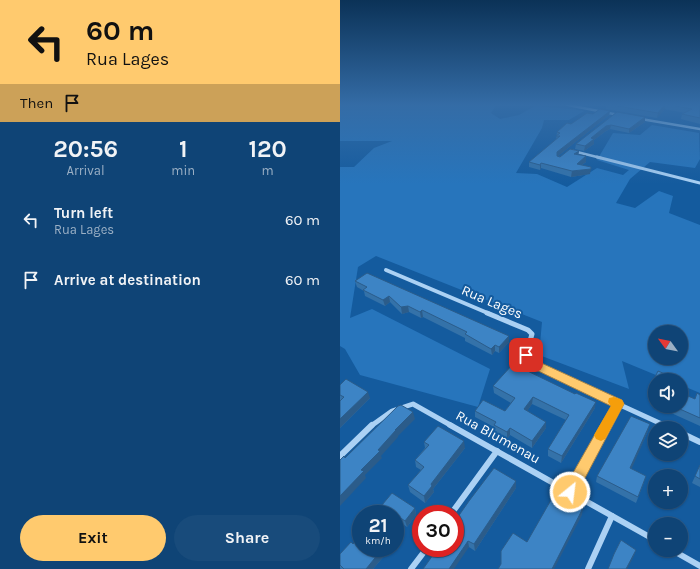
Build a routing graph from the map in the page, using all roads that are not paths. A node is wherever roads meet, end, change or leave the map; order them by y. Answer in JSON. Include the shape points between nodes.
{"nodes":[{"id":1,"x":577,"y":146,"type":"edge"},
{"id":2,"x":700,"y":183,"type":"edge"},
{"id":3,"x":386,"y":270,"type":"dead end"},
{"id":4,"x":618,"y":404,"type":"junction"},
{"id":5,"x":655,"y":421,"type":"edge"},
{"id":6,"x":688,"y":436,"type":"edge"},
{"id":7,"x":700,"y":442,"type":"edge"},
{"id":8,"x":497,"y":451,"type":"junction"},
{"id":9,"x":340,"y":456,"type":"edge"},
{"id":10,"x":570,"y":492,"type":"junction"},
{"id":11,"x":458,"y":505,"type":"edge"},
{"id":12,"x":612,"y":516,"type":"junction"},
{"id":13,"x":648,"y":536,"type":"edge"},
{"id":14,"x":420,"y":557,"type":"edge"},
{"id":15,"x":684,"y":557,"type":"edge"},
{"id":16,"x":700,"y":566,"type":"edge"},
{"id":17,"x":411,"y":569,"type":"edge"},
{"id":18,"x":588,"y":569,"type":"edge"}],
"edges":[{"from":1,"to":2,"type":"street","via":[[571,151]]},
{"from":3,"to":4,"type":"street","name":"Rua Lages","via":[[528,330],[532,338],[526,355],[534,364]]},
{"from":4,"to":5,"type":"street"},
{"from":4,"to":10,"type":"street"},
{"from":6,"to":7,"type":"street"},
{"from":8,"to":9,"type":"street","name":"Rua Blumenau","via":[[413,404],[394,408]]},
{"from":8,"to":10,"type":"street","name":"Rua Blumenau"},
{"from":8,"to":11,"type":"street"},
{"from":10,"to":12,"type":"street","name":"Rua Blumenau"},
{"from":12,"to":13,"type":"street","name":"Rua Blumenau"},
{"from":12,"to":18,"type":"street"},
{"from":14,"to":17,"type":"street"},
{"from":15,"to":16,"type":"street"}]}
